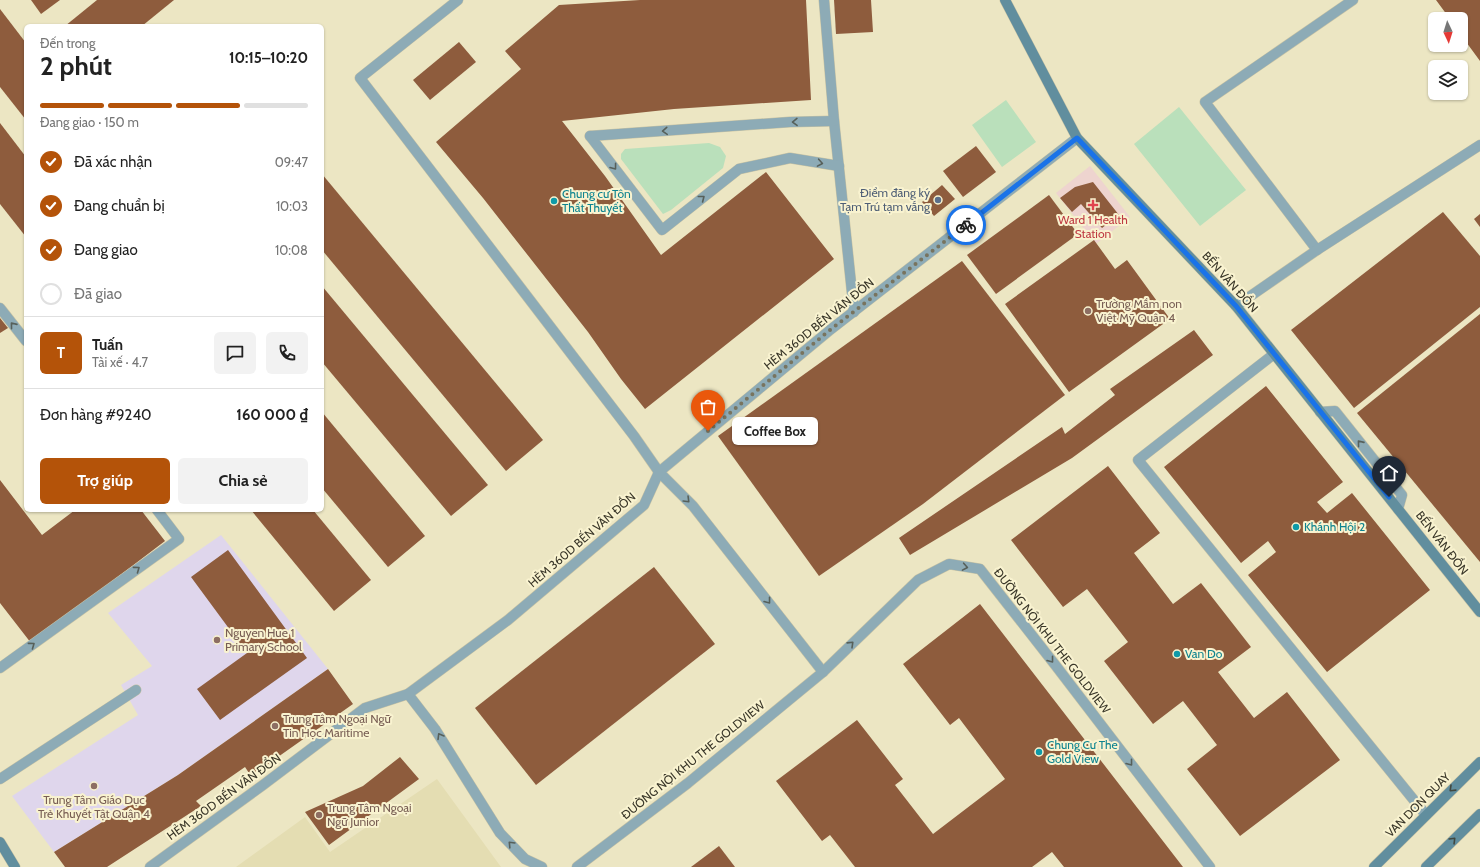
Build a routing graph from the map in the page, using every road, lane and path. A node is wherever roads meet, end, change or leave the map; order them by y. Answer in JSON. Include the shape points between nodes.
{"nodes":[{"id":1,"x":458,"y":0,"type":"edge"},
{"id":2,"x":824,"y":0,"type":"edge"},
{"id":3,"x":1005,"y":0,"type":"edge"},
{"id":4,"x":1353,"y":0,"type":"edge"},
{"id":5,"x":834,"y":121,"type":"junction"},
{"id":6,"x":1077,"y":138,"type":"junction"},
{"id":7,"x":1480,"y":145,"type":"edge"},
{"id":8,"x":839,"y":166,"type":"junction"},
{"id":9,"x":1317,"y":250,"type":"junction"},
{"id":10,"x":1236,"y":306,"type":"junction"},
{"id":11,"x":0,"y":308,"type":"edge"},
{"id":12,"x":854,"y":312,"type":"junction"},
{"id":13,"x":24,"y":338,"type":"edge"},
{"id":14,"x":1274,"y":354,"type":"junction"},
{"id":15,"x":659,"y":472,"type":"junction"},
{"id":16,"x":159,"y":512,"type":"edge"},
{"id":17,"x":1480,"y":612,"type":"edge"},
{"id":18,"x":0,"y":668,"type":"edge"},
{"id":19,"x":823,"y":672,"type":"junction"},
{"id":20,"x":136,"y":690,"type":"dead end"},
{"id":21,"x":408,"y":694,"type":"junction"},
{"id":22,"x":1480,"y":762,"type":"edge"},
{"id":23,"x":0,"y":779,"type":"edge"},
{"id":24,"x":1426,"y":814,"type":"junction"},
{"id":25,"x":1480,"y":814,"type":"edge"},
{"id":26,"x":0,"y":842,"type":"edge"},
{"id":27,"x":15,"y":867,"type":"edge"},
{"id":28,"x":150,"y":867,"type":"edge"},
{"id":29,"x":542,"y":867,"type":"edge"},
{"id":30,"x":577,"y":867,"type":"edge"},
{"id":31,"x":1210,"y":867,"type":"edge"},
{"id":32,"x":1374,"y":867,"type":"edge"},
{"id":33,"x":1426,"y":867,"type":"edge"}],
"edges":[{"from":1,"to":15,"type":"street","via":[[360,78]]},
{"from":2,"to":5,"type":"street"},
{"from":3,"to":6,"type":"main road","name":"BẾN VÂN ĐỒN"},
{"from":4,"to":9,"type":"street","via":[[1205,102]]},
{"from":5,"to":8,"type":"street"},
{"from":5,"to":8,"type":"street","one_way":true,"via":[[590,136],[662,230],[739,169],[790,158]]},
{"from":6,"to":10,"type":"main road","name":"BẾN VÂN ĐỒN"},
{"from":6,"to":12,"type":"street","name":"HẺM 360D BẾN VÂN ĐỒN"},
{"from":7,"to":9,"type":"street"},
{"from":8,"to":12,"type":"street"},
{"from":9,"to":10,"type":"street"},
{"from":10,"to":14,"type":"main road","name":"BẾN VÂN ĐỒN"},
{"from":13,"to":11,"type":"street","one_way":true},
{"from":12,"to":15,"type":"street","name":"HẺM 360D BẾN VÂN ĐỒN"},
{"from":14,"to":17,"type":"main road","name":"BẾN VÂN ĐỒN"},
{"from":14,"to":24,"type":"street","via":[[1138,460]]},
{"from":15,"to":19,"type":"street","one_way":true,"via":[[693,506]]},
{"from":15,"to":21,"type":"street","name":"HẺM 360D BẾN VÂN ĐỒN","via":[[644,505],[508,620]]},
{"from":18,"to":16,"type":"street","one_way":true,"via":[[179,539]]},
{"from":19,"to":30,"type":"street","name":"ĐƯỜNG NỘI KHU THE GOLDVIEW","via":[[688,783]]},
{"from":19,"to":31,"type":"street","name":"ĐƯỜNG NỘI KHU THE GOLDVIEW","one_way":true,"via":[[918,580],[949,564],[980,569]]},
{"from":20,"to":23,"type":"street"},
{"from":21,"to":28,"type":"street","name":"HẺM 360D BẾN VÂN ĐỒN","via":[[365,708]]},
{"from":29,"to":21,"type":"street","one_way":true,"via":[[525,859],[500,833],[435,729]]},
{"from":22,"to":24,"type":"main road","name":"VAN DON QUAY","one_way":true},
{"from":24,"to":32,"type":"main road","name":"VAN DON QUAY"},
{"from":33,"to":25,"type":"main road","one_way":true},
{"from":26,"to":27,"type":"main road"}]}
